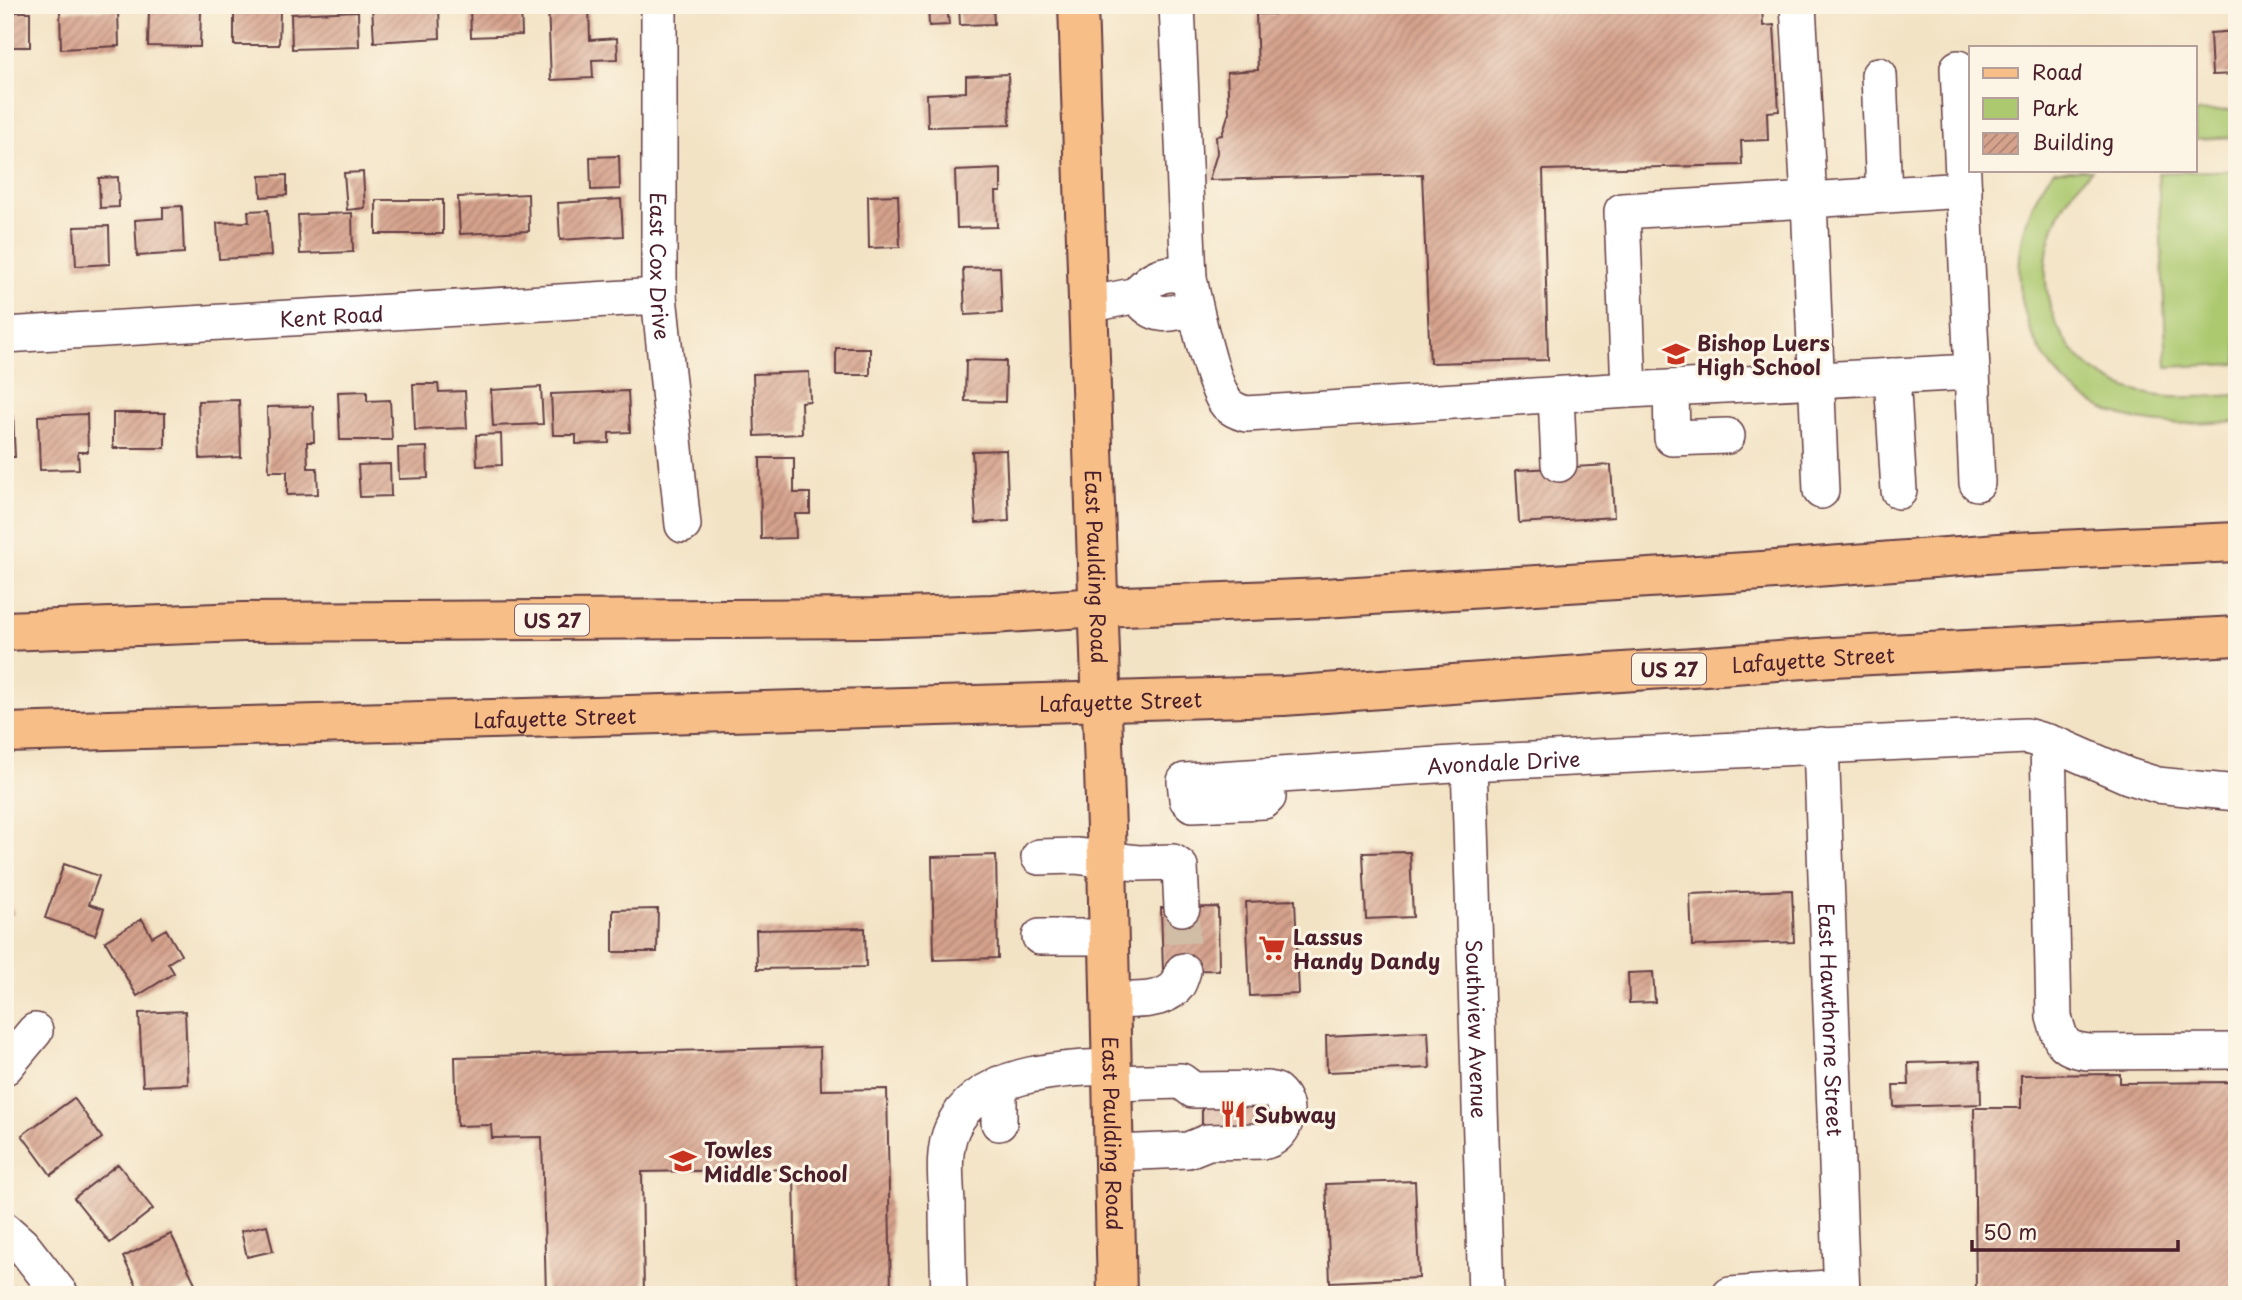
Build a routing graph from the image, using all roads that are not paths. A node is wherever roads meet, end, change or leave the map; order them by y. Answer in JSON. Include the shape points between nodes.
{"nodes":[{"id":1,"x":659,"y":5,"type":"edge"},
{"id":2,"x":1078,"y":5,"type":"edge"},
{"id":3,"x":1177,"y":5,"type":"edge"},
{"id":4,"x":1798,"y":5,"type":"edge"},
{"id":5,"x":1958,"y":68,"type":"dead end"},
{"id":6,"x":1879,"y":75,"type":"dead end"},
{"id":7,"x":1964,"y":190,"type":"junction"},
{"id":8,"x":1884,"y":195,"type":"junction"},
{"id":9,"x":1809,"y":200,"type":"junction"},
{"id":10,"x":1192,"y":293,"type":"junction"},
{"id":11,"x":659,"y":296,"type":"junction"},
{"id":12,"x":1088,"y":305,"type":"junction"},
{"id":13,"x":5,"y":335,"type":"edge"},
{"id":14,"x":1972,"y":372,"type":"junction"},
{"id":15,"x":1892,"y":376,"type":"junction"},
{"id":16,"x":1816,"y":380,"type":"junction"},
{"id":17,"x":1671,"y":388,"type":"junction"},
{"id":18,"x":1629,"y":390,"type":"junction"},
{"id":19,"x":1556,"y":395,"type":"junction"},
{"id":20,"x":1727,"y":436,"type":"dead end"},
{"id":21,"x":1559,"y":464,"type":"dead end"},
{"id":22,"x":1977,"y":483,"type":"dead end"},
{"id":23,"x":1821,"y":491,"type":"dead end"},
{"id":24,"x":1899,"y":491,"type":"dead end"},
{"id":25,"x":682,"y":525,"type":"dead end"},
{"id":26,"x":2237,"y":542,"type":"edge"},
{"id":27,"x":1098,"y":607,"type":"junction"},
{"id":28,"x":5,"y":631,"type":"edge"},
{"id":29,"x":2237,"y":636,"type":"edge"},
{"id":30,"x":1101,"y":703,"type":"junction"},
{"id":31,"x":5,"y":733,"type":"edge"},
{"id":32,"x":2048,"y":742,"type":"junction"},
{"id":33,"x":1821,"y":745,"type":"junction"},
{"id":34,"x":1469,"y":764,"type":"junction"},
{"id":35,"x":1185,"y":781,"type":"dead end"},
{"id":36,"x":2237,"y":793,"type":"edge"},
{"id":37,"x":1039,"y":857,"type":"dead end"},
{"id":38,"x":1107,"y":859,"type":"junction"},
{"id":39,"x":1182,"y":908,"type":"tunnel mouth"},
{"id":40,"x":1040,"y":937,"type":"dead end"},
{"id":41,"x":1109,"y":937,"type":"junction"},
{"id":42,"x":1183,"y":971,"type":"tunnel mouth"},
{"id":43,"x":1110,"y":1000,"type":"junction"},
{"id":44,"x":35,"y":1031,"type":"dead end"},
{"id":45,"x":2237,"y":1051,"type":"edge"},
{"id":46,"x":5,"y":1067,"type":"edge"},
{"id":47,"x":1113,"y":1075,"type":"junction"},
{"id":48,"x":999,"y":1084,"type":"junction"},
{"id":49,"x":999,"y":1123,"type":"dead end"},
{"id":50,"x":1115,"y":1153,"type":"junction"},
{"id":51,"x":5,"y":1230,"type":"edge"},
{"id":52,"x":1842,"y":1291,"type":"edge"},
{"id":53,"x":61,"y":1295,"type":"edge"},
{"id":54,"x":949,"y":1295,"type":"edge"},
{"id":55,"x":1117,"y":1295,"type":"edge"},
{"id":56,"x":1486,"y":1295,"type":"edge"},
{"id":57,"x":1730,"y":1295,"type":"edge"}],
"edges":[{"from":1,"to":11,"type":"street","name":"East Cox Drive"},
{"from":2,"to":12,"type":"main road","name":"East Paulding Road"},
{"from":3,"to":10,"type":"street"},
{"from":4,"to":9,"type":"street"},
{"from":5,"to":7,"type":"street"},
{"from":6,"to":8,"type":"street"},
{"from":7,"to":8,"type":"street"},
{"from":7,"to":14,"type":"street"},
{"from":8,"to":9,"type":"street"},
{"from":9,"to":16,"type":"street"},
{"from":9,"to":18,"type":"street","via":[[1622,211]]},
{"from":10,"to":12,"type":"street","via":[[1175,313],[1160,314],[1146,308],[1137,295]]},
{"from":10,"to":19,"type":"street","via":[[1218,388],[1234,410],[1246,414]]},
{"from":11,"to":13,"type":"street","name":"Kent Road"},
{"from":11,"to":25,"type":"street","name":"East Cox Drive"},
{"from":12,"to":27,"type":"main road","name":"East Paulding Road"},
{"from":14,"to":15,"type":"street"},
{"from":14,"to":22,"type":"street"},
{"from":15,"to":16,"type":"street"},
{"from":15,"to":24,"type":"street"},
{"from":16,"to":17,"type":"street"},
{"from":16,"to":23,"type":"street"},
{"from":17,"to":18,"type":"street"},
{"from":17,"to":20,"type":"street","via":[[1672,438]]},
{"from":18,"to":19,"type":"street"},
{"from":19,"to":21,"type":"street"},
{"from":26,"to":27,"type":"main road","number":"US 27","via":[[2012,552],[1324,598]]},
{"from":27,"to":28,"type":"main road","number":"US 27","via":[[874,618],[243,622]]},
{"from":27,"to":30,"type":"main road","name":"East Paulding Road"},
{"from":29,"to":30,"type":"main road","name":"Lafayette Street","number":"US 27","via":[[1833,657],[1283,696]]},
{"from":30,"to":31,"type":"main road","name":"Lafayette Street","number":"US 27"},
{"from":30,"to":38,"type":"main road","name":"East Paulding Road"},
{"from":32,"to":33,"type":"street","name":"Avondale Drive","via":[[2026,736]]},
{"from":32,"to":36,"type":"street","name":"Avondale Drive","via":[[2157,785]]},
{"from":32,"to":45,"type":"street","via":[[2054,1017],[2061,1042],[2072,1050],[2088,1052]]},
{"from":33,"to":34,"type":"street","name":"Avondale Drive"},
{"from":33,"to":52,"type":"street","name":"East Hawthorne Street"},
{"from":34,"to":35,"type":"street","name":"Avondale Drive"},
{"from":34,"to":56,"type":"street","name":"Southview Avenue"},
{"from":37,"to":38,"type":"street"},
{"from":38,"to":39,"type":"street","via":[[1173,862],[1181,867]]},
{"from":38,"to":41,"type":"main road","name":"East Paulding Road"},
{"from":40,"to":41,"type":"street"},
{"from":41,"to":43,"type":"main road","name":"East Paulding Road"},
{"from":42,"to":43,"type":"street","via":[[1178,986],[1160,996]]},
{"from":43,"to":47,"type":"main road","name":"East Paulding Road"},
{"from":44,"to":46,"type":"street"},
{"from":47,"to":48,"type":"street","via":[[1070,1068]]},
{"from":47,"to":50,"type":"main road","name":"East Paulding Road"},
{"from":47,"to":50,"type":"street","via":[[1181,1081],[1193,1090],[1276,1090],[1286,1104],[1283,1131],[1266,1141],[1208,1142],[1188,1150]]},
{"from":48,"to":49,"type":"street"},
{"from":48,"to":54,"type":"street","via":[[964,1110],[951,1129],[946,1154]]},
{"from":50,"to":55,"type":"main road","name":"East Paulding Road"},
{"from":51,"to":53,"type":"street"},
{"from":52,"to":57,"type":"street"}]}
